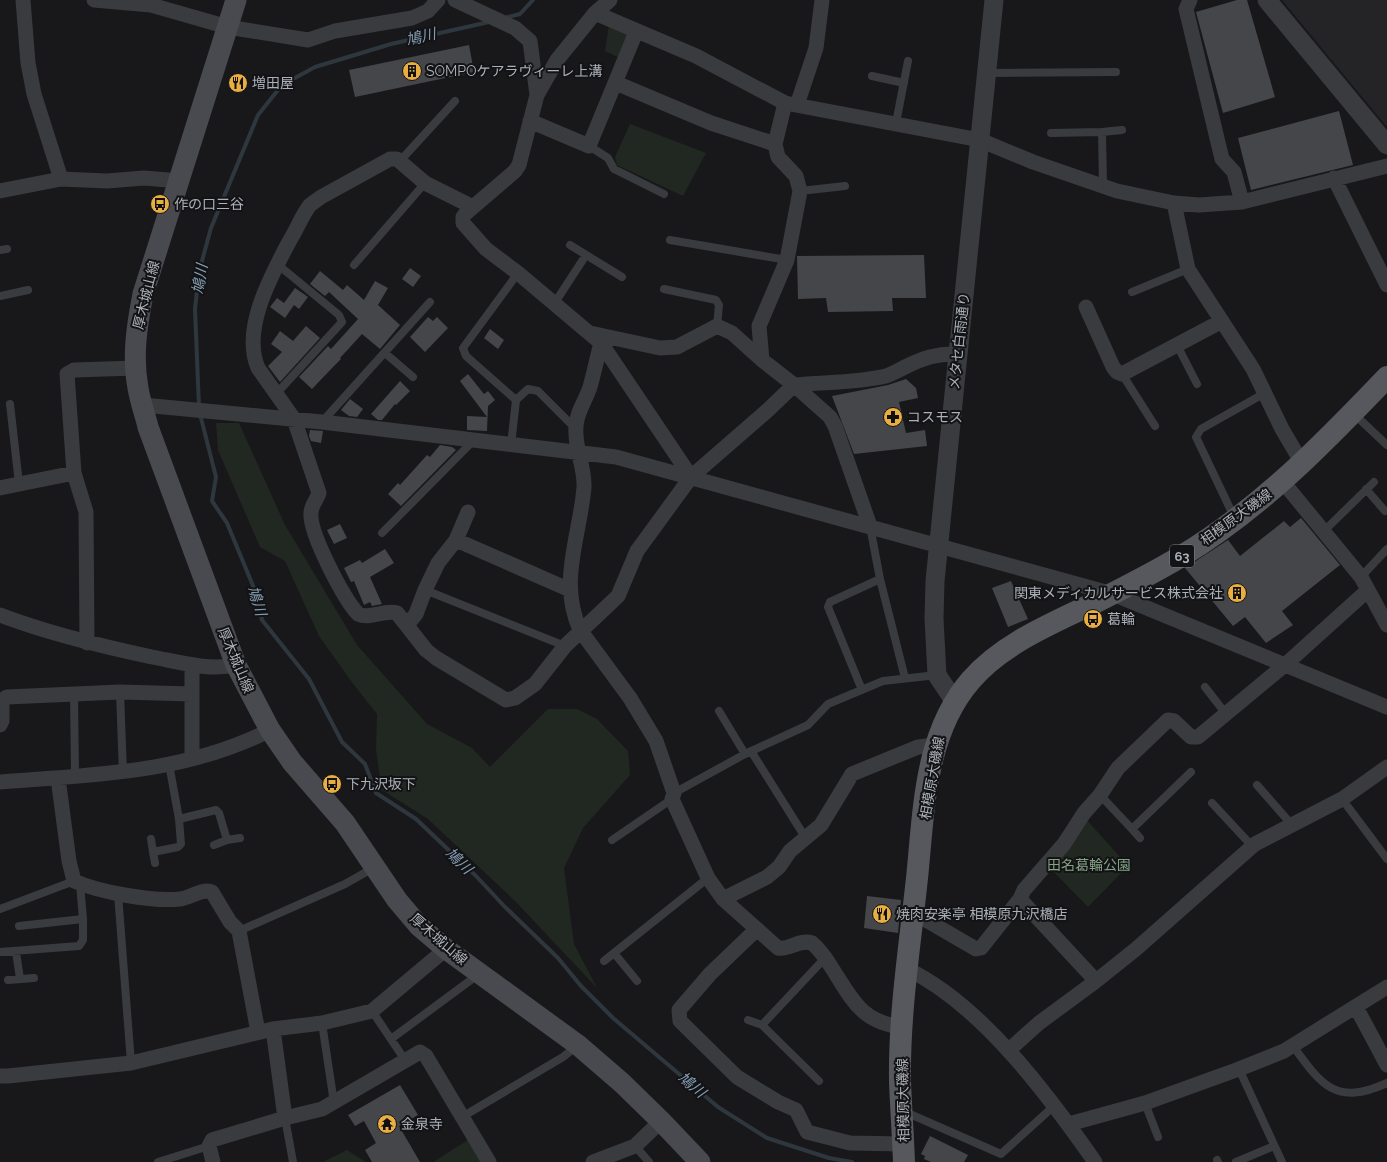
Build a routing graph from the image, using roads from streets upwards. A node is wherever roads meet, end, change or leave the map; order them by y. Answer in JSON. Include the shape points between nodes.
{"nodes":[{"id":1,"x":23,"y":0,"type":"edge"},
{"id":2,"x":94,"y":0,"type":"edge"},
{"id":3,"x":236,"y":0,"type":"edge"},
{"id":4,"x":438,"y":0,"type":"edge"},
{"id":5,"x":455,"y":0,"type":"edge"},
{"id":6,"x":610,"y":0,"type":"edge"},
{"id":7,"x":822,"y":0,"type":"edge"},
{"id":8,"x":994,"y":0,"type":"edge"},
{"id":9,"x":1190,"y":0,"type":"edge"},
{"id":10,"x":1267,"y":0,"type":"edge"},
{"id":11,"x":595,"y":13,"type":"junction"},
{"id":12,"x":228,"y":27,"type":"junction"},
{"id":13,"x":636,"y":32,"type":"junction"},
{"id":14,"x":616,"y":83,"type":"junction"},
{"id":15,"x":537,"y":95,"type":"junction"},
{"id":16,"x":791,"y":104,"type":"junction"},
{"id":17,"x":530,"y":121,"type":"junction"},
{"id":18,"x":980,"y":140,"type":"junction"},
{"id":19,"x":775,"y":144,"type":"junction"},
{"id":20,"x":1387,"y":145,"type":"edge"},
{"id":21,"x":1387,"y":166,"type":"edge"},
{"id":22,"x":1334,"y":178,"type":"junction"},
{"id":23,"x":61,"y":179,"type":"junction"},
{"id":24,"x":180,"y":181,"type":"junction"},
{"id":25,"x":0,"y":191,"type":"edge"},
{"id":26,"x":1242,"y":202,"type":"junction"},
{"id":27,"x":1174,"y":203,"type":"junction"},
{"id":28,"x":473,"y":207,"type":"junction"},
{"id":29,"x":1387,"y":285,"type":"edge"},
{"id":30,"x":1086,"y":307,"type":"dead end"},
{"id":31,"x":1222,"y":321,"type":"junction"},
{"id":32,"x":589,"y":333,"type":"junction"},
{"id":33,"x":601,"y":343,"type":"junction"},
{"id":34,"x":958,"y":354,"type":"junction"},
{"id":35,"x":762,"y":360,"type":"junction"},
{"id":36,"x":136,"y":368,"type":"junction"},
{"id":37,"x":1387,"y":377,"type":"edge"},
{"id":38,"x":794,"y":385,"type":"junction"},
{"id":39,"x":143,"y":405,"type":"junction"},
{"id":40,"x":294,"y":419,"type":"junction"},
{"id":41,"x":579,"y":452,"type":"junction"},
{"id":42,"x":1302,"y":463,"type":"junction"},
{"id":43,"x":74,"y":474,"type":"junction"},
{"id":44,"x":691,"y":477,"type":"junction"},
{"id":45,"x":1283,"y":482,"type":"junction"},
{"id":46,"x":0,"y":488,"type":"edge"},
{"id":47,"x":468,"y":512,"type":"dead end"},
{"id":48,"x":870,"y":526,"type":"junction"},
{"id":49,"x":456,"y":540,"type":"junction"},
{"id":50,"x":939,"y":545,"type":"junction"},
{"id":51,"x":1365,"y":583,"type":"junction"},
{"id":52,"x":570,"y":590,"type":"junction"},
{"id":53,"x":1113,"y":594,"type":"junction"},
{"id":54,"x":0,"y":615,"type":"edge"},
{"id":55,"x":407,"y":625,"type":"junction"},
{"id":56,"x":1387,"y":625,"type":"edge"},
{"id":57,"x":580,"y":630,"type":"junction"},
{"id":58,"x":87,"y":643,"type":"junction"},
{"id":59,"x":1286,"y":664,"type":"junction"},
{"id":60,"x":192,"y":665,"type":"junction"},
{"id":61,"x":236,"y":665,"type":"junction"},
{"id":62,"x":192,"y":694,"type":"junction"},
{"id":63,"x":955,"y":702,"type":"junction"},
{"id":64,"x":1387,"y":707,"type":"edge"},
{"id":65,"x":0,"y":725,"type":"edge"},
{"id":66,"x":270,"y":730,"type":"junction"},
{"id":67,"x":935,"y":745,"type":"junction"},
{"id":68,"x":192,"y":758,"type":"junction"},
{"id":69,"x":1387,"y":767,"type":"edge"},
{"id":70,"x":58,"y":778,"type":"junction"},
{"id":71,"x":0,"y":782,"type":"edge"},
{"id":72,"x":723,"y":899,"type":"junction"},
{"id":73,"x":1020,"y":899,"type":"junction"},
{"id":74,"x":914,"y":913,"type":"junction"},
{"id":75,"x":757,"y":929,"type":"junction"},
{"id":76,"x":446,"y":949,"type":"junction"},
{"id":77,"x":907,"y":969,"type":"junction"},
{"id":78,"x":1096,"y":981,"type":"junction"},
{"id":79,"x":1387,"y":987,"type":"edge"},
{"id":80,"x":1356,"y":1007,"type":"junction"},
{"id":81,"x":903,"y":1027,"type":"junction"},
{"id":82,"x":265,"y":1030,"type":"junction"},
{"id":83,"x":1009,"y":1050,"type":"junction"},
{"id":84,"x":1387,"y":1065,"type":"edge"},
{"id":85,"x":0,"y":1076,"type":"edge"},
{"id":86,"x":284,"y":1118,"type":"junction"},
{"id":87,"x":661,"y":1121,"type":"junction"},
{"id":88,"x":1068,"y":1124,"type":"junction"},
{"id":89,"x":904,"y":1153,"type":"edge"},
{"id":90,"x":213,"y":1162,"type":"edge"},
{"id":91,"x":489,"y":1162,"type":"edge"},
{"id":92,"x":593,"y":1162,"type":"edge"},
{"id":93,"x":700,"y":1162,"type":"edge"},
{"id":94,"x":1095,"y":1162,"type":"edge"}],
"edges":[{"from":1,"to":23,"type":"street","via":[[28,63],[34,94]]},
{"from":2,"to":12,"type":"street","via":[[151,5]]},
{"from":3,"to":12,"type":"main road","name":"厚木城山線"},
{"from":4,"to":12,"type":"street","via":[[428,11],[412,18],[335,31],[308,40]]},
{"from":5,"to":15,"type":"street","via":[[515,28],[528,37]]},
{"from":6,"to":11,"type":"street"},
{"from":7,"to":16,"type":"street","via":[[816,48]]},
{"from":8,"to":18,"type":"street","name":"メタセ白雨通り"},
{"from":9,"to":26,"type":"street","via":[[1186,9],[1222,159],[1234,172]]},
{"from":10,"to":20,"type":"street"},
{"from":11,"to":13,"type":"street"},
{"from":11,"to":15,"type":"street","via":[[557,60]]},
{"from":12,"to":24,"type":"main road","name":"厚木城山線"},
{"from":13,"to":14,"type":"street"},
{"from":13,"to":16,"type":"street","via":[[696,56]]},
{"from":14,"to":17,"type":"street","via":[[589,146]]},
{"from":14,"to":19,"type":"street","via":[[711,123]]},
{"from":15,"to":17,"type":"street"},
{"from":16,"to":18,"type":"street"},
{"from":16,"to":19,"type":"street"},
{"from":17,"to":28,"type":"street","via":[[522,157],[515,171]]},
{"from":18,"to":27,"type":"street","via":[[1103,186]]},
{"from":18,"to":34,"type":"street","name":"メタセ白雨通り"},
{"from":19,"to":35,"type":"street","via":[[778,157],[796,176],[800,191],[787,260],[759,326]]},
{"from":21,"to":22,"type":"street"},
{"from":22,"to":26,"type":"street"},
{"from":22,"to":29,"type":"street"},
{"from":23,"to":24,"type":"street","via":[[108,181],[144,178]]},
{"from":23,"to":25,"type":"street"},
{"from":24,"to":36,"type":"main road","name":"厚木城山線","via":[[143,294],[136,335]]},
{"from":26,"to":27,"type":"street"},
{"from":27,"to":31,"type":"street","via":[[1188,269]]},
{"from":28,"to":32,"type":"street","via":[[463,217],[463,223],[486,249]]},
{"from":28,"to":40,"type":"street","via":[[425,183],[395,158],[312,203],[266,288],[257,315],[253,351],[258,368]]},
{"from":30,"to":31,"type":"street","via":[[1113,367],[1116,372],[1122,374]]},
{"from":31,"to":42,"type":"street","via":[[1253,369],[1282,429]]},
{"from":32,"to":33,"type":"street"},
{"from":32,"to":35,"type":"street","via":[[671,348],[717,326],[732,333]]},
{"from":33,"to":41,"type":"street","via":[[575,428]]},
{"from":33,"to":44,"type":"street"},
{"from":34,"to":38,"type":"street","via":[[941,353],[922,358],[887,375],[857,381]]},
{"from":34,"to":50,"type":"street","name":"メタセ白雨通り"},
{"from":35,"to":38,"type":"street"},
{"from":36,"to":39,"type":"main road","name":"厚木城山線"},
{"from":36,"to":43,"type":"street","via":[[74,370],[67,374]]},
{"from":37,"to":42,"type":"main road","name":"相模原大磯線","number":"63"},
{"from":38,"to":44,"type":"street"},
{"from":38,"to":48,"type":"street","via":[[830,417],[835,426]]},
{"from":39,"to":40,"type":"street"},
{"from":39,"to":61,"type":"main road","name":"厚木城山線","via":[[148,427]]},
{"from":40,"to":41,"type":"street"},
{"from":40,"to":55,"type":"street","via":[[318,488],[318,497],[312,506],[311,517],[330,568],[358,614],[366,616],[389,611],[397,613]]},
{"from":41,"to":44,"type":"street","via":[[616,457]]},
{"from":41,"to":52,"type":"street","via":[[584,486],[572,559]]},
{"from":42,"to":45,"type":"main road","name":"相模原大磯線","number":"63"},
{"from":43,"to":46,"type":"street"},
{"from":43,"to":58,"type":"street","via":[[86,512]]},
{"from":44,"to":48,"type":"street"},
{"from":44,"to":57,"type":"street","via":[[637,551],[618,596]]},
{"from":45,"to":51,"type":"street"},
{"from":45,"to":53,"type":"main road","name":"相模原大磯線","number":"63","via":[[1235,520],[1183,555]]},
{"from":47,"to":49,"type":"street"},
{"from":48,"to":50,"type":"street"},
{"from":49,"to":52,"type":"street"},
{"from":49,"to":55,"type":"street","via":[[438,563],[416,614]]},
{"from":50,"to":53,"type":"street"},
{"from":50,"to":63,"type":"street","name":"メタセ白雨通り","via":[[934,619],[937,674]]},
{"from":51,"to":56,"type":"street"},
{"from":51,"to":59,"type":"street"},
{"from":52,"to":57,"type":"street"},
{"from":53,"to":59,"type":"street"},
{"from":53,"to":63,"type":"main road","name":"相模原大磯線","number":"63","via":[[1037,631],[1004,652],[971,680]]},
{"from":54,"to":58,"type":"street","via":[[41,631]]},
{"from":55,"to":57,"type":"street","via":[[426,650],[436,658],[506,700],[515,698],[535,684]]},
{"from":57,"to":72,"type":"street","via":[[630,698],[656,741],[673,796],[708,878]]},
{"from":58,"to":60,"type":"street"},
{"from":59,"to":64,"type":"street"},
{"from":59,"to":73,"type":"street","via":[[1195,738],[1174,721],[1168,720],[1118,768],[1064,844],[1024,890]]},
{"from":60,"to":61,"type":"street","via":[[220,668]]},
{"from":60,"to":62,"type":"street"},
{"from":61,"to":66,"type":"main road","name":"厚木城山線"},
{"from":62,"to":65,"type":"street","via":[[120,692],[7,696],[2,700]]},
{"from":62,"to":68,"type":"street"},
{"from":63,"to":67,"type":"main road","name":"相模原大磯線","number":"63","via":[[943,723]]},
{"from":66,"to":68,"type":"street","via":[[250,741],[220,752]]},
{"from":66,"to":76,"type":"main road","name":"厚木城山線","via":[[292,762],[345,823],[397,900],[420,926]]},
{"from":67,"to":72,"type":"street","via":[[918,747],[852,774],[821,826],[790,851],[779,867],[767,877]]},
{"from":67,"to":74,"type":"main road","name":"相模原大磯線","number":"63","via":[[923,820]]},
{"from":68,"to":70,"type":"street","via":[[123,773]]},
{"from":69,"to":78,"type":"street","via":[[1342,800],[1252,846]]},
{"from":70,"to":71,"type":"street"},
{"from":70,"to":82,"type":"street","via":[[69,861],[77,882],[118,894],[180,899],[212,892],[230,922],[239,931]]},
{"from":72,"to":75,"type":"street"},
{"from":73,"to":74,"type":"street","via":[[979,949]]},
{"from":73,"to":78,"type":"street"},
{"from":74,"to":77,"type":"main road","name":"相模原大磯線","number":"63"},
{"from":75,"to":81,"type":"street","via":[[778,948],[810,942],[825,958],[864,1013],[880,1023]]},
{"from":75,"to":89,"type":"street","via":[[710,974],[679,1010],[680,1021],[737,1077],[796,1110],[807,1132]]},
{"from":76,"to":82,"type":"street","via":[[372,1011],[322,1023]]},
{"from":76,"to":87,"type":"main road","name":"厚木城山線","via":[[578,1045]]},
{"from":77,"to":81,"type":"main road","name":"相模原大磯線","number":"63"},
{"from":77,"to":83,"type":"street","via":[[929,980]]},
{"from":78,"to":83,"type":"street","via":[[1039,1023]]},
{"from":79,"to":80,"type":"street"},
{"from":80,"to":84,"type":"street"},
{"from":80,"to":88,"type":"street","via":[[1293,1046],[1240,1069],[1145,1103]]},
{"from":81,"to":89,"type":"main road","name":"相模原大磯線","number":"63","via":[[900,1080]]},
{"from":82,"to":85,"type":"street","via":[[131,1063]]},
{"from":82,"to":86,"type":"street"},
{"from":83,"to":88,"type":"street"},
{"from":86,"to":90,"type":"street","via":[[212,1140],[209,1146]]},
{"from":86,"to":91,"type":"street","via":[[322,1109],[389,1072],[417,1053],[423,1053]]},
{"from":87,"to":92,"type":"street","via":[[635,1146]]},
{"from":87,"to":93,"type":"main road","name":"厚木城山線"},
{"from":88,"to":94,"type":"street"}]}
